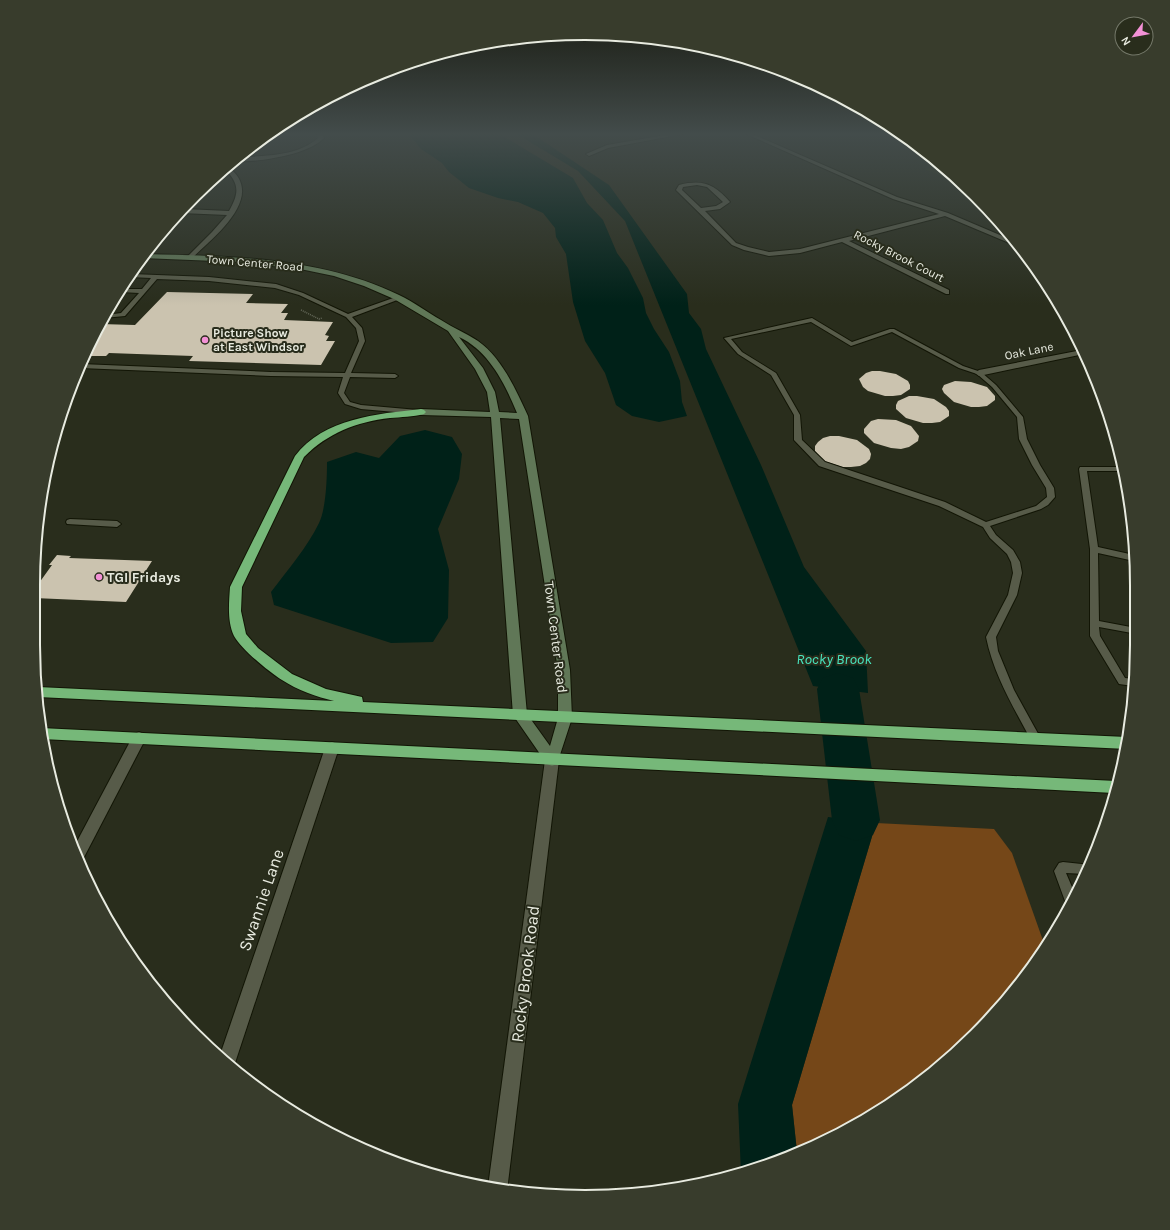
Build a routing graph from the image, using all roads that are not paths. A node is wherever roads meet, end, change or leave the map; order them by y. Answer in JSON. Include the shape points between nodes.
{"nodes":[{"id":1,"x":239,"y":190,"type":"edge"},
{"id":2,"x":680,"y":190,"type":"edge"},
{"id":3,"x":714,"y":190,"type":"edge"},
{"id":4,"x":878,"y":190,"type":"edge"},
{"id":5,"x":700,"y":210,"type":"junction"},
{"id":6,"x":189,"y":211,"type":"edge"},
{"id":7,"x":232,"y":212,"type":"junction"},
{"id":8,"x":946,"y":214,"type":"junction"},
{"id":9,"x":842,"y":240,"type":"junction"},
{"id":10,"x":1006,"y":240,"type":"edge"},
{"id":11,"x":151,"y":256,"type":"edge"},
{"id":12,"x":190,"y":257,"type":"junction"},
{"id":13,"x":136,"y":276,"type":"edge"},
{"id":14,"x":156,"y":276,"type":"junction"},
{"id":15,"x":144,"y":291,"type":"junction"},
{"id":16,"x":126,"y":292,"type":"edge"},
{"id":17,"x":946,"y":292,"type":"dead end"},
{"id":18,"x":398,"y":298,"type":"junction"},
{"id":19,"x":111,"y":316,"type":"edge"},
{"id":20,"x":348,"y":316,"type":"junction"},
{"id":21,"x":449,"y":329,"type":"junction"},
{"id":22,"x":1078,"y":353,"type":"edge"},
{"id":23,"x":86,"y":366,"type":"edge"},
{"id":24,"x":979,"y":373,"type":"junction"},
{"id":25,"x":346,"y":376,"type":"junction"},
{"id":26,"x":395,"y":376,"type":"dead end"},
{"id":27,"x":421,"y":412,"type":"junction"},
{"id":28,"x":495,"y":415,"type":"junction"},
{"id":29,"x":524,"y":416,"type":"junction"},
{"id":30,"x":1117,"y":469,"type":"edge"},
{"id":31,"x":70,"y":522,"type":"dead end"},
{"id":32,"x":117,"y":524,"type":"dead end"},
{"id":33,"x":986,"y":525,"type":"junction"},
{"id":34,"x":1094,"y":549,"type":"junction"},
{"id":35,"x":1129,"y":557,"type":"edge"},
{"id":36,"x":1095,"y":623,"type":"junction"},
{"id":37,"x":1130,"y":630,"type":"edge"},
{"id":38,"x":1129,"y":682,"type":"edge"},
{"id":39,"x":42,"y":692,"type":"edge"},
{"id":40,"x":385,"y":708,"type":"junction"},
{"id":41,"x":520,"y":715,"type":"junction"},
{"id":42,"x":565,"y":718,"type":"junction"},
{"id":43,"x":47,"y":733,"type":"edge"},
{"id":44,"x":140,"y":738,"type":"junction"},
{"id":45,"x":1036,"y":739,"type":"junction"},
{"id":46,"x":1121,"y":744,"type":"edge"},
{"id":47,"x":332,"y":748,"type":"junction"},
{"id":48,"x":552,"y":760,"type":"junction"},
{"id":49,"x":1111,"y":787,"type":"edge"},
{"id":50,"x":80,"y":851,"type":"edge"},
{"id":51,"x":1082,"y":869,"type":"edge"},
{"id":52,"x":1069,"y":895,"type":"edge"},
{"id":53,"x":228,"y":1057,"type":"edge"},
{"id":54,"x":499,"y":1183,"type":"edge"}],
"edges":[{"from":1,"to":7,"type":"street"},
{"from":2,"to":5,"type":"street"},
{"from":3,"to":5,"type":"street","via":[[727,202],[717,208]]},
{"from":4,"to":8,"type":"street"},
{"from":5,"to":9,"type":"street","via":[[734,244],[758,252],[789,253]]},
{"from":6,"to":7,"type":"street"},
{"from":7,"to":12,"type":"street"},
{"from":8,"to":9,"type":"street"},
{"from":8,"to":10,"type":"street"},
{"from":9,"to":17,"type":"street","name":"Rocky Brook Court"},
{"from":11,"to":12,"type":"street","name":"Town Center Road"},
{"from":12,"to":18,"type":"street","name":"Town Center Road","via":[[262,261],[308,268],[351,278]]},
{"from":13,"to":14,"type":"lane"},
{"from":14,"to":15,"type":"lane"},
{"from":14,"to":20,"type":"lane","via":[[231,280],[276,286],[301,294]]},
{"from":15,"to":16,"type":"lane"},
{"from":15,"to":19,"type":"lane","via":[[123,315]]},
{"from":18,"to":20,"type":"lane"},
{"from":18,"to":21,"type":"street","name":"Town Center Road"},
{"from":20,"to":25,"type":"lane","via":[[360,328],[362,341]]},
{"from":21,"to":28,"type":"street","name":"Town Center Road","via":[[479,368],[492,392]]},
{"from":21,"to":29,"type":"street","name":"Town Center Road","via":[[477,344],[499,370]]},
{"from":22,"to":24,"type":"street","name":"Oak Lane"},
{"from":23,"to":25,"type":"lane"},
{"from":24,"to":33,"type":"lane","via":[[994,386],[1020,417],[1024,439],[1050,488],[1051,497],[1047,503],[1037,508],[994,520]]},
{"from":24,"to":33,"type":"lane","via":[[961,367],[892,330],[851,344],[812,320],[727,338],[740,353],[774,374],[796,415],[798,440],[822,464],[942,504]]},
{"from":25,"to":26,"type":"lane"},
{"from":25,"to":27,"type":"lane","via":[[341,393],[347,403],[361,408]]},
{"from":27,"to":28,"type":"street"},
{"from":27,"to":40,"type":"highway","via":[[376,417],[350,424],[322,435],[311,444],[300,456],[236,587],[236,612],[240,635],[254,651],[287,677],[323,693]]},
{"from":28,"to":29,"type":"street"},
{"from":28,"to":41,"type":"street","name":"Town Center Road"},
{"from":29,"to":42,"type":"street","name":"Town Center Road","via":[[564,670]]},
{"from":30,"to":34,"type":"lane","via":[[1082,469]]},
{"from":31,"to":32,"type":"lane"},
{"from":33,"to":45,"type":"lane","via":[[988,532],[1010,552],[1018,566],[1015,591],[991,637],[993,650],[1009,690]]},
{"from":34,"to":35,"type":"lane"},
{"from":34,"to":36,"type":"lane"},
{"from":36,"to":37,"type":"lane"},
{"from":36,"to":38,"type":"lane","via":[[1096,636],[1122,681]]},
{"from":39,"to":40,"type":"highway"},
{"from":40,"to":41,"type":"highway"},
{"from":41,"to":42,"type":"highway"},
{"from":41,"to":48,"type":"street"},
{"from":42,"to":45,"type":"highway"},
{"from":42,"to":48,"type":"street","name":"Town Center Road"},
{"from":43,"to":44,"type":"highway"},
{"from":44,"to":47,"type":"highway"},
{"from":44,"to":50,"type":"street"},
{"from":45,"to":46,"type":"highway"},
{"from":47,"to":48,"type":"highway"},
{"from":47,"to":53,"type":"street","name":"Swannie Lane"},
{"from":48,"to":49,"type":"highway"},
{"from":48,"to":54,"type":"street","name":"Rocky Brook Road"},
{"from":51,"to":52,"type":"lane","via":[[1063,867],[1060,871]]}]}
